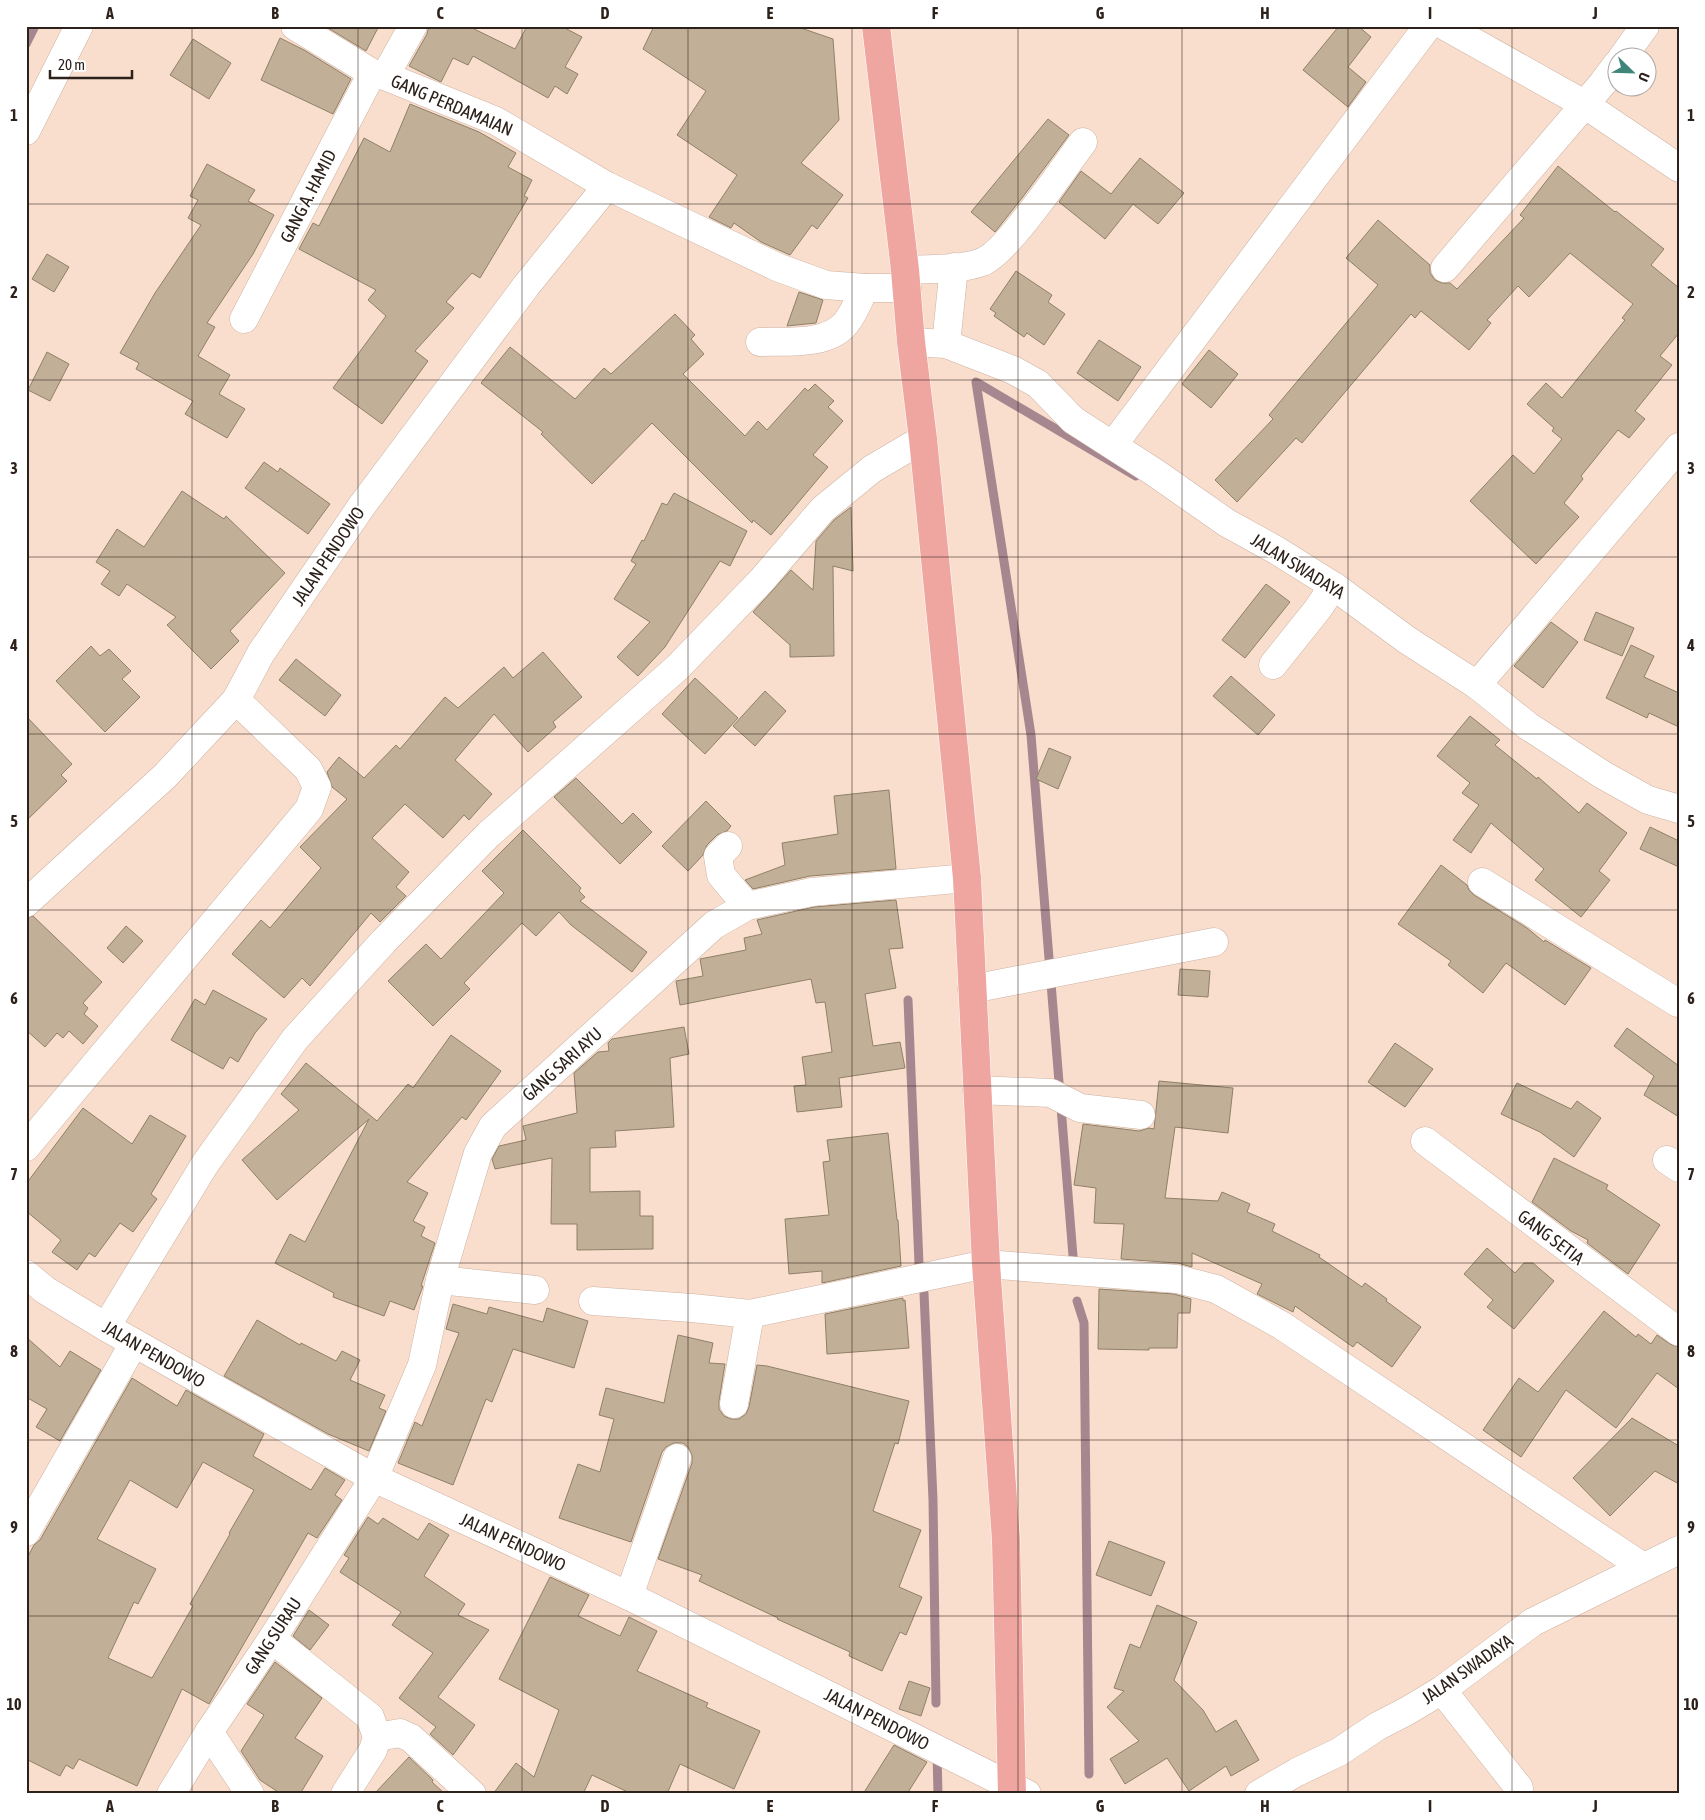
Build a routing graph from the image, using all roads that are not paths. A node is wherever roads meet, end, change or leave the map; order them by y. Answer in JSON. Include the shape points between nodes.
{"nodes":[{"id":1,"x":79,"y":26,"type":"edge"},
{"id":2,"x":295,"y":26,"type":"edge"},
{"id":3,"x":413,"y":26,"type":"edge"},
{"id":4,"x":876,"y":26,"type":"edge"},
{"id":5,"x":1428,"y":26,"type":"edge"},
{"id":6,"x":1445,"y":26,"type":"edge"},
{"id":7,"x":1645,"y":26,"type":"edge"},
{"id":8,"x":1629,"y":48,"type":"edge"},
{"id":9,"x":378,"y":74,"type":"junction"},
{"id":10,"x":1608,"y":75,"type":"edge"},
{"id":11,"x":1584,"y":104,"type":"junction"},
{"id":12,"x":26,"y":131,"type":"edge"},
{"id":13,"x":1084,"y":142,"type":"dead end"},
{"id":14,"x":1679,"y":168,"type":"edge"},
{"id":15,"x":607,"y":186,"type":"junction"},
{"id":16,"x":954,"y":267,"type":"junction"},
{"id":17,"x":1445,"y":268,"type":"dead end"},
{"id":18,"x":906,"y":279,"type":"junction"},
{"id":19,"x":865,"y":288,"type":"junction"},
{"id":20,"x":244,"y":319,"type":"dead end"},
{"id":21,"x":760,"y":342,"type":"dead end"},
{"id":22,"x":911,"y":342,"type":"junction"},
{"id":23,"x":946,"y":344,"type":"junction"},
{"id":24,"x":923,"y":439,"type":"junction"},
{"id":25,"x":1113,"y":445,"type":"junction"},
{"id":26,"x":1679,"y":447,"type":"edge"},
{"id":27,"x":1327,"y":596,"type":"junction"},
{"id":28,"x":1273,"y":665,"type":"dead end"},
{"id":29,"x":1476,"y":685,"type":"junction"},
{"id":30,"x":236,"y":700,"type":"junction"},
{"id":31,"x":1679,"y":809,"type":"edge"},
{"id":32,"x":728,"y":846,"type":"dead end"},
{"id":33,"x":967,"y":878,"type":"junction"},
{"id":34,"x":1482,"y":882,"type":"dead end"},
{"id":35,"x":26,"y":903,"type":"edge"},
{"id":36,"x":747,"y":906,"type":"junction"},
{"id":37,"x":1214,"y":942,"type":"dead end"},
{"id":38,"x":972,"y":989,"type":"junction"},
{"id":39,"x":1679,"y":1002,"type":"edge"},
{"id":40,"x":977,"y":1090,"type":"junction"},
{"id":41,"x":1141,"y":1115,"type":"dead end"},
{"id":42,"x":1425,"y":1141,"type":"dead end"},
{"id":43,"x":26,"y":1146,"type":"edge"},
{"id":44,"x":986,"y":1264,"type":"junction"},
{"id":45,"x":26,"y":1274,"type":"edge"},
{"id":46,"x":440,"y":1280,"type":"junction"},
{"id":47,"x":535,"y":1290,"type":"dead end"},
{"id":48,"x":593,"y":1301,"type":"dead end"},
{"id":49,"x":750,"y":1314,"type":"junction"},
{"id":50,"x":106,"y":1327,"type":"junction"},
{"id":51,"x":1679,"y":1332,"type":"edge"},
{"id":52,"x":134,"y":1343,"type":"junction"},
{"id":53,"x":734,"y":1404,"type":"dead end"},
{"id":54,"x":677,"y":1458,"type":"dead end"},
{"id":55,"x":374,"y":1478,"type":"junction"},
{"id":56,"x":26,"y":1532,"type":"edge"},
{"id":57,"x":1679,"y":1550,"type":"edge"},
{"id":58,"x":1644,"y":1567,"type":"junction"},
{"id":59,"x":629,"y":1596,"type":"junction"},
{"id":60,"x":272,"y":1639,"type":"junction"},
{"id":61,"x":1442,"y":1690,"type":"junction"},
{"id":62,"x":209,"y":1732,"type":"junction"},
{"id":63,"x":377,"y":1737,"type":"junction"},
{"id":64,"x":1519,"y":1788,"type":"dead end"},
{"id":65,"x":1017,"y":1792,"type":"edge"},
{"id":66,"x":171,"y":1794,"type":"edge"},
{"id":67,"x":250,"y":1794,"type":"edge"},
{"id":68,"x":344,"y":1794,"type":"edge"},
{"id":69,"x":472,"y":1794,"type":"edge"},
{"id":70,"x":1259,"y":1794,"type":"edge"}],
"edges":[{"from":1,"to":12,"type":"street"},
{"from":2,"to":9,"type":"street","name":"GANG PERDAMAIAN"},
{"from":3,"to":9,"type":"street","name":"GANG A. HAMID"},
{"from":4,"to":18,"type":"main road"},
{"from":5,"to":25,"type":"street"},
{"from":6,"to":11,"type":"street"},
{"from":7,"to":8,"type":"street"},
{"from":9,"to":15,"type":"street","name":"GANG PERDAMAIAN","via":[[496,120]]},
{"from":9,"to":20,"type":"street","name":"GANG A. HAMID"},
{"from":10,"to":11,"type":"street"},
{"from":11,"to":14,"type":"street"},
{"from":11,"to":17,"type":"street"},
{"from":13,"to":16,"type":"street","name":"GANG PERDAMAIAN","via":[[1000,249],[983,262]]},
{"from":15,"to":19,"type":"street","name":"GANG PERDAMAIAN","via":[[777,267],[826,285]]},
{"from":15,"to":30,"type":"street","name":"JALAN PENDOWO","via":[[526,286],[362,507],[261,653]]},
{"from":16,"to":18,"type":"street","name":"GANG PERDAMAIAN"},
{"from":16,"to":23,"type":"street"},
{"from":18,"to":19,"type":"street","name":"GANG PERDAMAIAN"},
{"from":18,"to":22,"type":"main road"},
{"from":19,"to":21,"type":"street","via":[[846,323],[834,332],[816,339]]},
{"from":22,"to":23,"type":"street","name":"JALAN SWADAYA"},
{"from":22,"to":24,"type":"main road"},
{"from":23,"to":25,"type":"street","name":"JALAN SWADAYA","via":[[1013,370],[1038,384],[1073,420]]},
{"from":24,"to":33,"type":"main road"},
{"from":24,"to":50,"type":"street","via":[[872,469],[823,509],[762,580],[678,667],[489,834],[384,941],[278,1062],[206,1164]]},
{"from":25,"to":27,"type":"street","name":"JALAN SWADAYA","via":[[1227,523],[1276,550]]},
{"from":26,"to":29,"type":"street"},
{"from":27,"to":28,"type":"street"},
{"from":27,"to":29,"type":"street","name":"JALAN SWADAYA","via":[[1407,640]]},
{"from":29,"to":31,"type":"street","name":"JALAN SWADAYA","via":[[1528,726],[1603,775],[1648,800]]},
{"from":30,"to":35,"type":"street","name":"JALAN PENDOWO","via":[[165,776]]},
{"from":30,"to":43,"type":"street","via":[[308,769],[317,787],[309,809]]},
{"from":32,"to":36,"type":"street","via":[[718,856],[720,875]]},
{"from":33,"to":36,"type":"street","name":"GANG SARI AYU","via":[[812,892]]},
{"from":33,"to":38,"type":"main road"},
{"from":34,"to":39,"type":"street"},
{"from":36,"to":46,"type":"street","name":"GANG SARI AYU","via":[[714,925],[493,1126],[478,1153]]},
{"from":37,"to":38,"type":"street"},
{"from":38,"to":40,"type":"main road"},
{"from":40,"to":41,"type":"street","via":[[1051,1093],[1080,1108]]},
{"from":40,"to":44,"type":"main road"},
{"from":42,"to":51,"type":"street","name":"GANG SETIA"},
{"from":44,"to":49,"type":"street"},
{"from":44,"to":58,"type":"street","via":[[1178,1279],[1216,1289],[1281,1325]]},
{"from":44,"to":65,"type":"main road","via":[[1006,1540]]},
{"from":45,"to":50,"type":"street","name":"JALAN PENDOWO","via":[[45,1290]]},
{"from":46,"to":47,"type":"street"},
{"from":46,"to":55,"type":"street","name":"GANG SARI AYU","via":[[422,1364]]},
{"from":48,"to":49,"type":"street"},
{"from":49,"to":53,"type":"street"},
{"from":50,"to":52,"type":"street","name":"JALAN PENDOWO"},
{"from":52,"to":55,"type":"street","name":"JALAN PENDOWO"},
{"from":52,"to":56,"type":"street"},
{"from":54,"to":59,"type":"street"},
{"from":55,"to":59,"type":"street","name":"JALAN PENDOWO"},
{"from":55,"to":60,"type":"street","name":"GANG SURAU"},
{"from":57,"to":58,"type":"street","name":"JALAN SWADAYA"},
{"from":58,"to":61,"type":"street","name":"JALAN SWADAYA","via":[[1533,1622]]},
{"from":59,"to":65,"type":"street","name":"JALAN PENDOWO"},
{"from":60,"to":62,"type":"street","name":"GANG SURAU"},
{"from":60,"to":63,"type":"street","via":[[370,1717]]},
{"from":61,"to":64,"type":"street"},
{"from":61,"to":70,"type":"street","name":"JALAN SWADAYA","via":[[1339,1752]]},
{"from":62,"to":66,"type":"street","name":"GANG SURAU"},
{"from":62,"to":67,"type":"street"},
{"from":63,"to":68,"type":"street","via":[[373,1750]]},
{"from":63,"to":69,"type":"street","via":[[400,1733],[411,1738]]}]}
